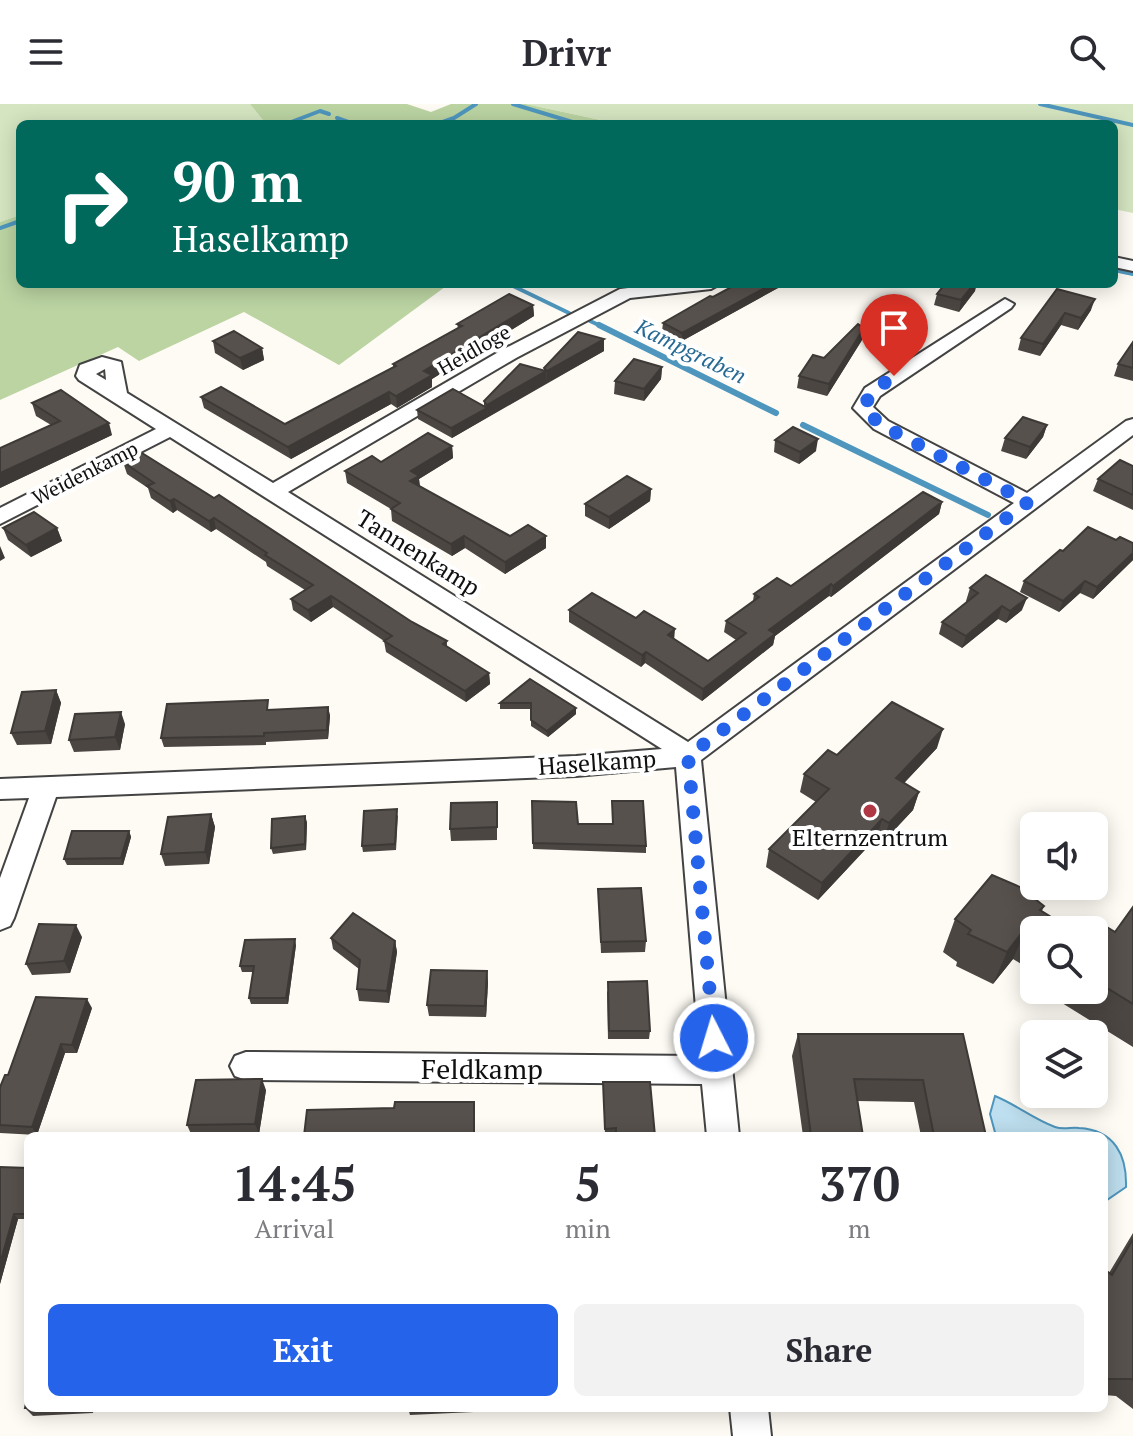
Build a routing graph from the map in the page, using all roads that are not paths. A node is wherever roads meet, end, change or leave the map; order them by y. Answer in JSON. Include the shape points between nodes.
{"nodes":[{"id":1,"x":673,"y":288,"type":"edge"},
{"id":2,"x":1005,"y":304,"type":"dead end"},
{"id":3,"x":118,"y":396,"type":"dead end"},
{"id":4,"x":1133,"y":425,"type":"edge"},
{"id":5,"x":171,"y":429,"type":"junction"},
{"id":6,"x":1123,"y":445,"type":"edge"},
{"id":7,"x":272,"y":493,"type":"junction"},
{"id":8,"x":1028,"y":502,"type":"junction"},
{"id":9,"x":0,"y":517,"type":"edge"},
{"id":10,"x":688,"y":756,"type":"junction"},
{"id":11,"x":46,"y":787,"type":"junction"},
{"id":12,"x":0,"y":789,"type":"edge"},
{"id":13,"x":0,"y":918,"type":"edge"},
{"id":14,"x":246,"y":1066,"type":"dead end"},
{"id":15,"x":717,"y":1070,"type":"junction"},
{"id":16,"x":723,"y":1132,"type":"edge"},
{"id":17,"x":749,"y":1412,"type":"edge"},
{"id":18,"x":752,"y":1436,"type":"edge"}],
"edges":[{"from":1,"to":7,"type":"street","name":"Heidloge","via":[[626,293],[509,354]]},
{"from":2,"to":8,"type":"street","via":[[872,392],[863,408],[881,425]]},
{"from":3,"to":5,"type":"street","name":"Tannenkamp"},
{"from":4,"to":6,"type":"street","name":"Haselkamp"},
{"from":5,"to":7,"type":"street","name":"Tannenkamp"},
{"from":5,"to":9,"type":"street","name":"Weidenkamp"},
{"from":6,"to":8,"type":"street","name":"Haselkamp"},
{"from":7,"to":10,"type":"street","name":"Tannenkamp"},
{"from":8,"to":10,"type":"street","name":"Haselkamp"},
{"from":10,"to":11,"type":"street","name":"Haselkamp","via":[[576,766]]},
{"from":10,"to":15,"type":"street"},
{"from":11,"to":12,"type":"street","name":"Haselkamp"},
{"from":11,"to":13,"type":"street"},
{"from":14,"to":15,"type":"street","name":"Feldkamp"},
{"from":15,"to":16,"type":"street"},
{"from":17,"to":18,"type":"street"}]}
